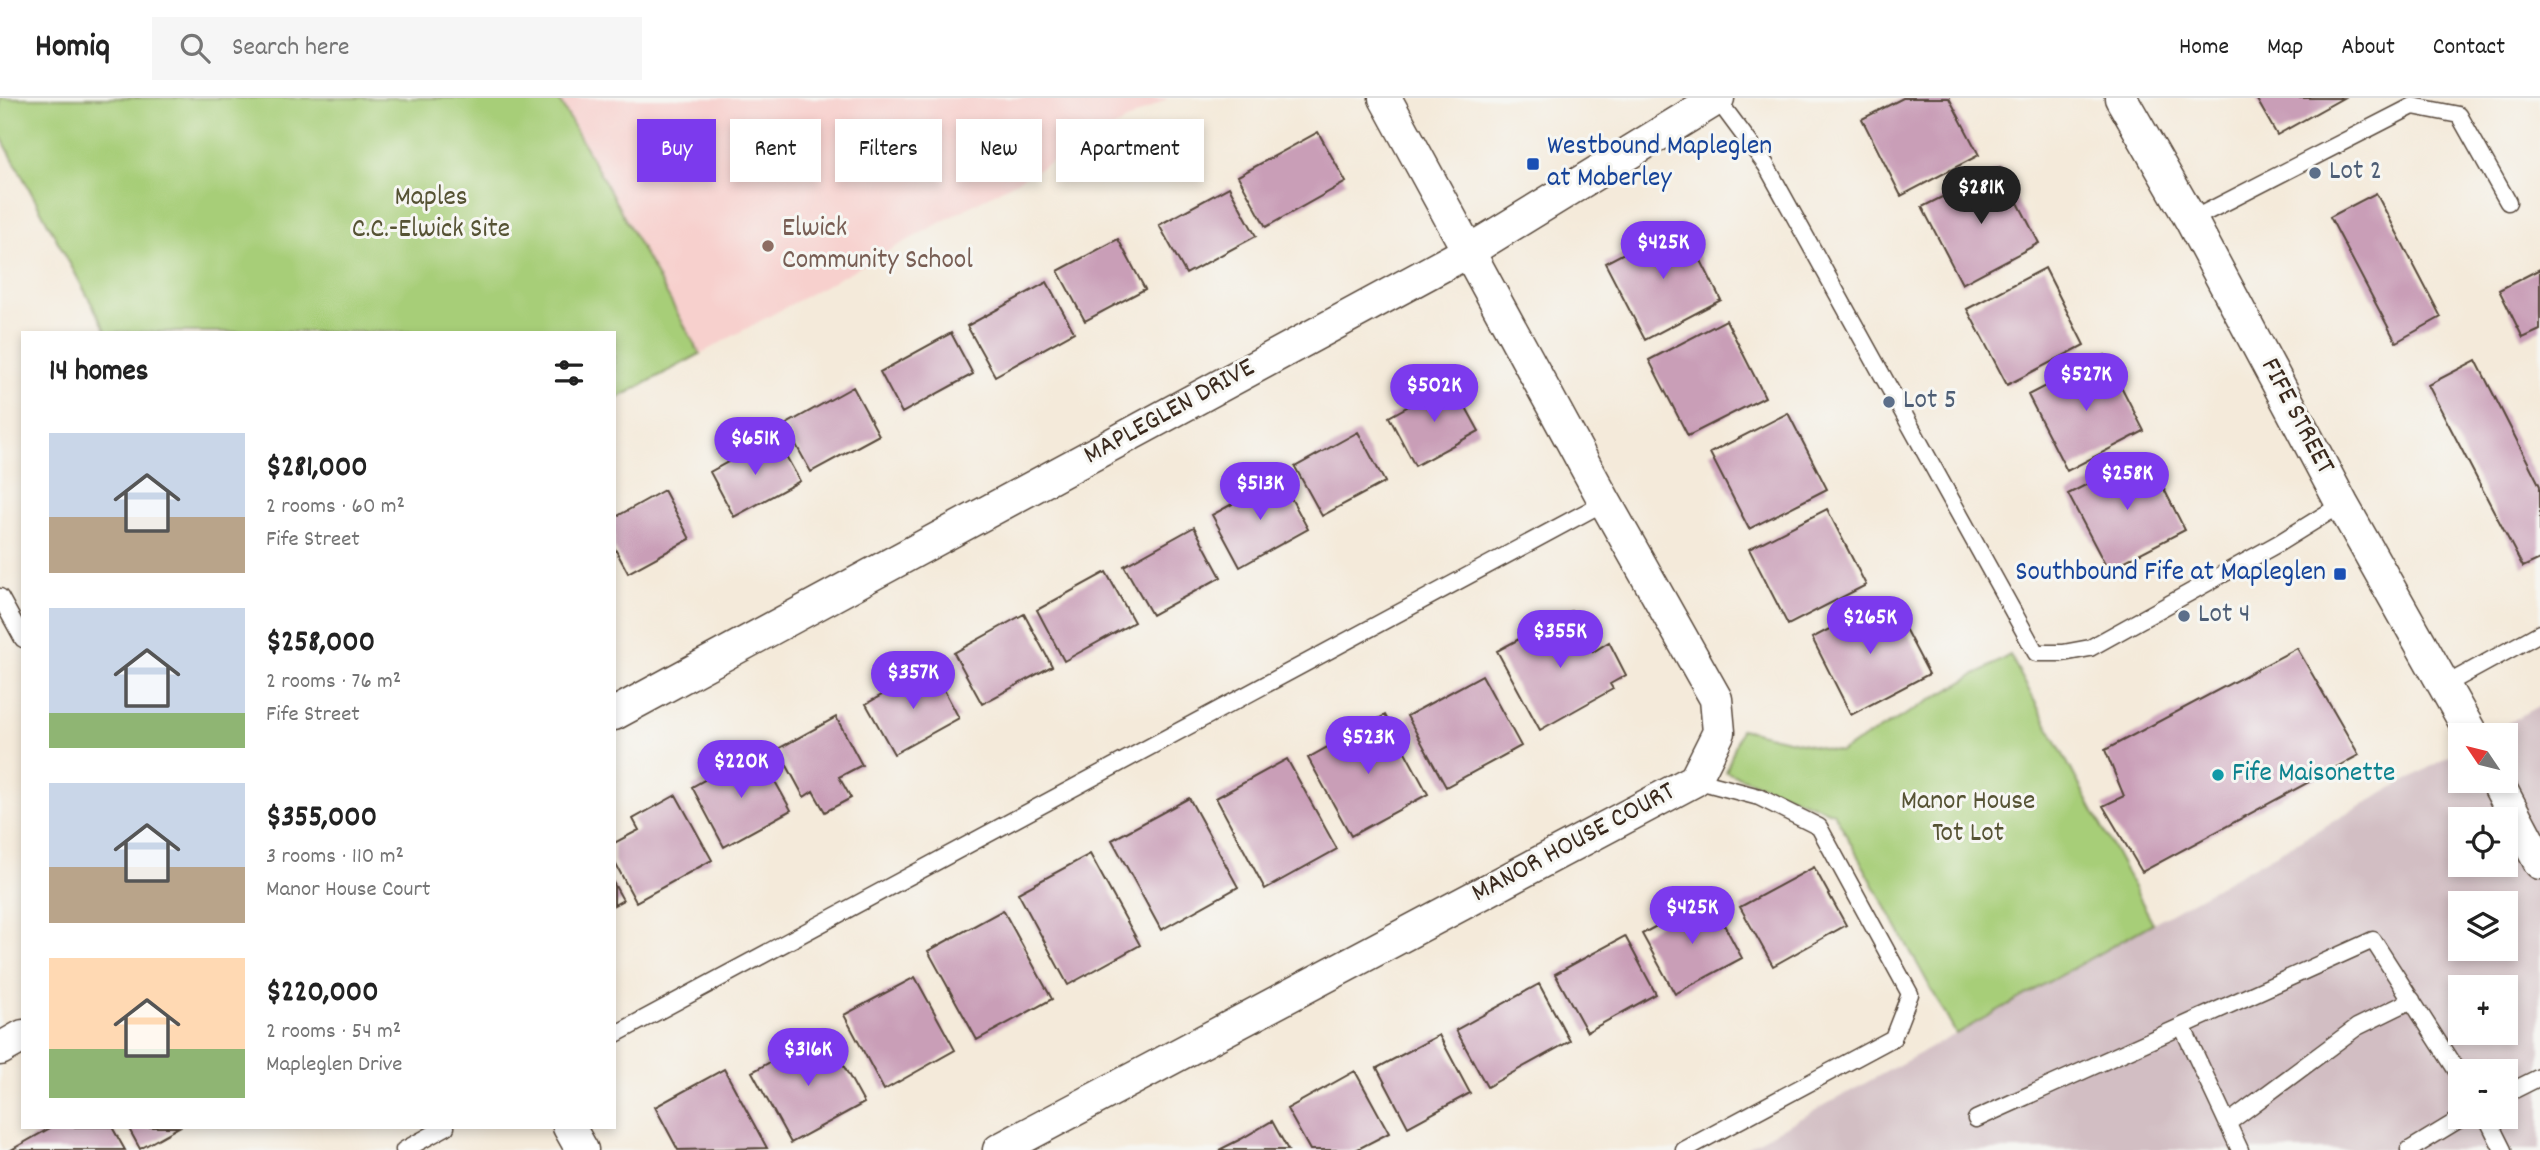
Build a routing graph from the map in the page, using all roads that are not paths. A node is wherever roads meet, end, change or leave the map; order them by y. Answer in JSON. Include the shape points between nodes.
{"nodes":[{"id":1,"x":1385,"y":98,"type":"edge"},
{"id":2,"x":2121,"y":98,"type":"edge"},
{"id":3,"x":1718,"y":99,"type":"edge"},
{"id":4,"x":2508,"y":202,"type":"dead end"},
{"id":5,"x":2191,"y":220,"type":"junction"},
{"id":6,"x":1469,"y":251,"type":"junction"},
{"id":7,"x":1605,"y":502,"type":"junction"},
{"id":8,"x":2342,"y":504,"type":"junction"},
{"id":9,"x":0,"y":597,"type":"edge"},
{"id":10,"x":2540,"y":633,"type":"edge"},
{"id":11,"x":21,"y":635,"type":"edge"},
{"id":12,"x":2445,"y":685,"type":"junction"},
{"id":13,"x":616,"y":714,"type":"edge"},
{"id":14,"x":2466,"y":723,"type":"edge"},
{"id":15,"x":1695,"y":780,"type":"junction"},
{"id":16,"x":2503,"y":793,"type":"edge"},
{"id":17,"x":2540,"y":863,"type":"edge"},
{"id":18,"x":2412,"y":1000,"type":"junction"},
{"id":19,"x":2182,"y":1026,"type":"junction"},
{"id":20,"x":616,"y":1034,"type":"edge"},
{"id":21,"x":21,"y":1037,"type":"edge"},
{"id":22,"x":0,"y":1049,"type":"edge"},
{"id":23,"x":2449,"y":1059,"type":"edge"},
{"id":24,"x":2540,"y":1077,"type":"edge"},
{"id":25,"x":2518,"y":1088,"type":"edge"},
{"id":26,"x":1976,"y":1119,"type":"dead end"},
{"id":27,"x":2228,"y":1123,"type":"junction"},
{"id":28,"x":2448,"y":1126,"type":"edge"},
{"id":29,"x":442,"y":1129,"type":"edge"},
{"id":30,"x":570,"y":1129,"type":"edge"},
{"id":31,"x":2492,"y":1129,"type":"edge"},
{"id":32,"x":404,"y":1150,"type":"edge"},
{"id":33,"x":582,"y":1150,"type":"edge"},
{"id":34,"x":999,"y":1150,"type":"edge"},
{"id":35,"x":1684,"y":1150,"type":"edge"},
{"id":36,"x":2240,"y":1150,"type":"edge"},
{"id":37,"x":2409,"y":1150,"type":"edge"},
{"id":38,"x":2503,"y":1150,"type":"edge"}],
"edges":[{"from":1,"to":6,"type":"street","name":"MANOR HOUSE COURT"},
{"from":2,"to":5,"type":"street","name":"FIFE STREET"},
{"from":3,"to":6,"type":"street","name":"MAPLEGLEN DRIVE"},
{"from":3,"to":8,"type":"lane","via":[[1766,165],[2036,653],[2090,648]]},
{"from":4,"to":5,"type":"lane","via":[[2459,115],[2413,106]]},
{"from":5,"to":8,"type":"street","name":"FIFE STREET"},
{"from":6,"to":7,"type":"street","name":"MANOR HOUSE COURT"},
{"from":6,"to":13,"type":"street","name":"MAPLEGLEN DRIVE"},
{"from":7,"to":15,"type":"street","name":"MANOR HOUSE COURT","via":[[1716,699],[1719,732]]},
{"from":7,"to":20,"type":"lane"},
{"from":8,"to":12,"type":"street","name":"FIFE STREET"},
{"from":9,"to":11,"type":"lane"},
{"from":10,"to":12,"type":"lane"},
{"from":12,"to":14,"type":"street","name":"FIFE STREET"},
{"from":15,"to":34,"type":"street","name":"MANOR HOUSE COURT"},
{"from":15,"to":35,"type":"lane","via":[[1759,797],[1819,827],[1910,994],[1893,1038]]},
{"from":16,"to":17,"type":"street"},
{"from":18,"to":19,"type":"lane","via":[[2373,940]]},
{"from":18,"to":23,"type":"lane"},
{"from":18,"to":27,"type":"lane","via":[[2357,1027]]},
{"from":19,"to":26,"type":"lane"},
{"from":19,"to":27,"type":"lane"},
{"from":21,"to":22,"type":"street"},
{"from":24,"to":25,"type":"lane"},
{"from":27,"to":36,"type":"lane"},
{"from":28,"to":37,"type":"lane"},
{"from":29,"to":32,"type":"lane"},
{"from":30,"to":33,"type":"street"},
{"from":31,"to":38,"type":"lane"}]}
